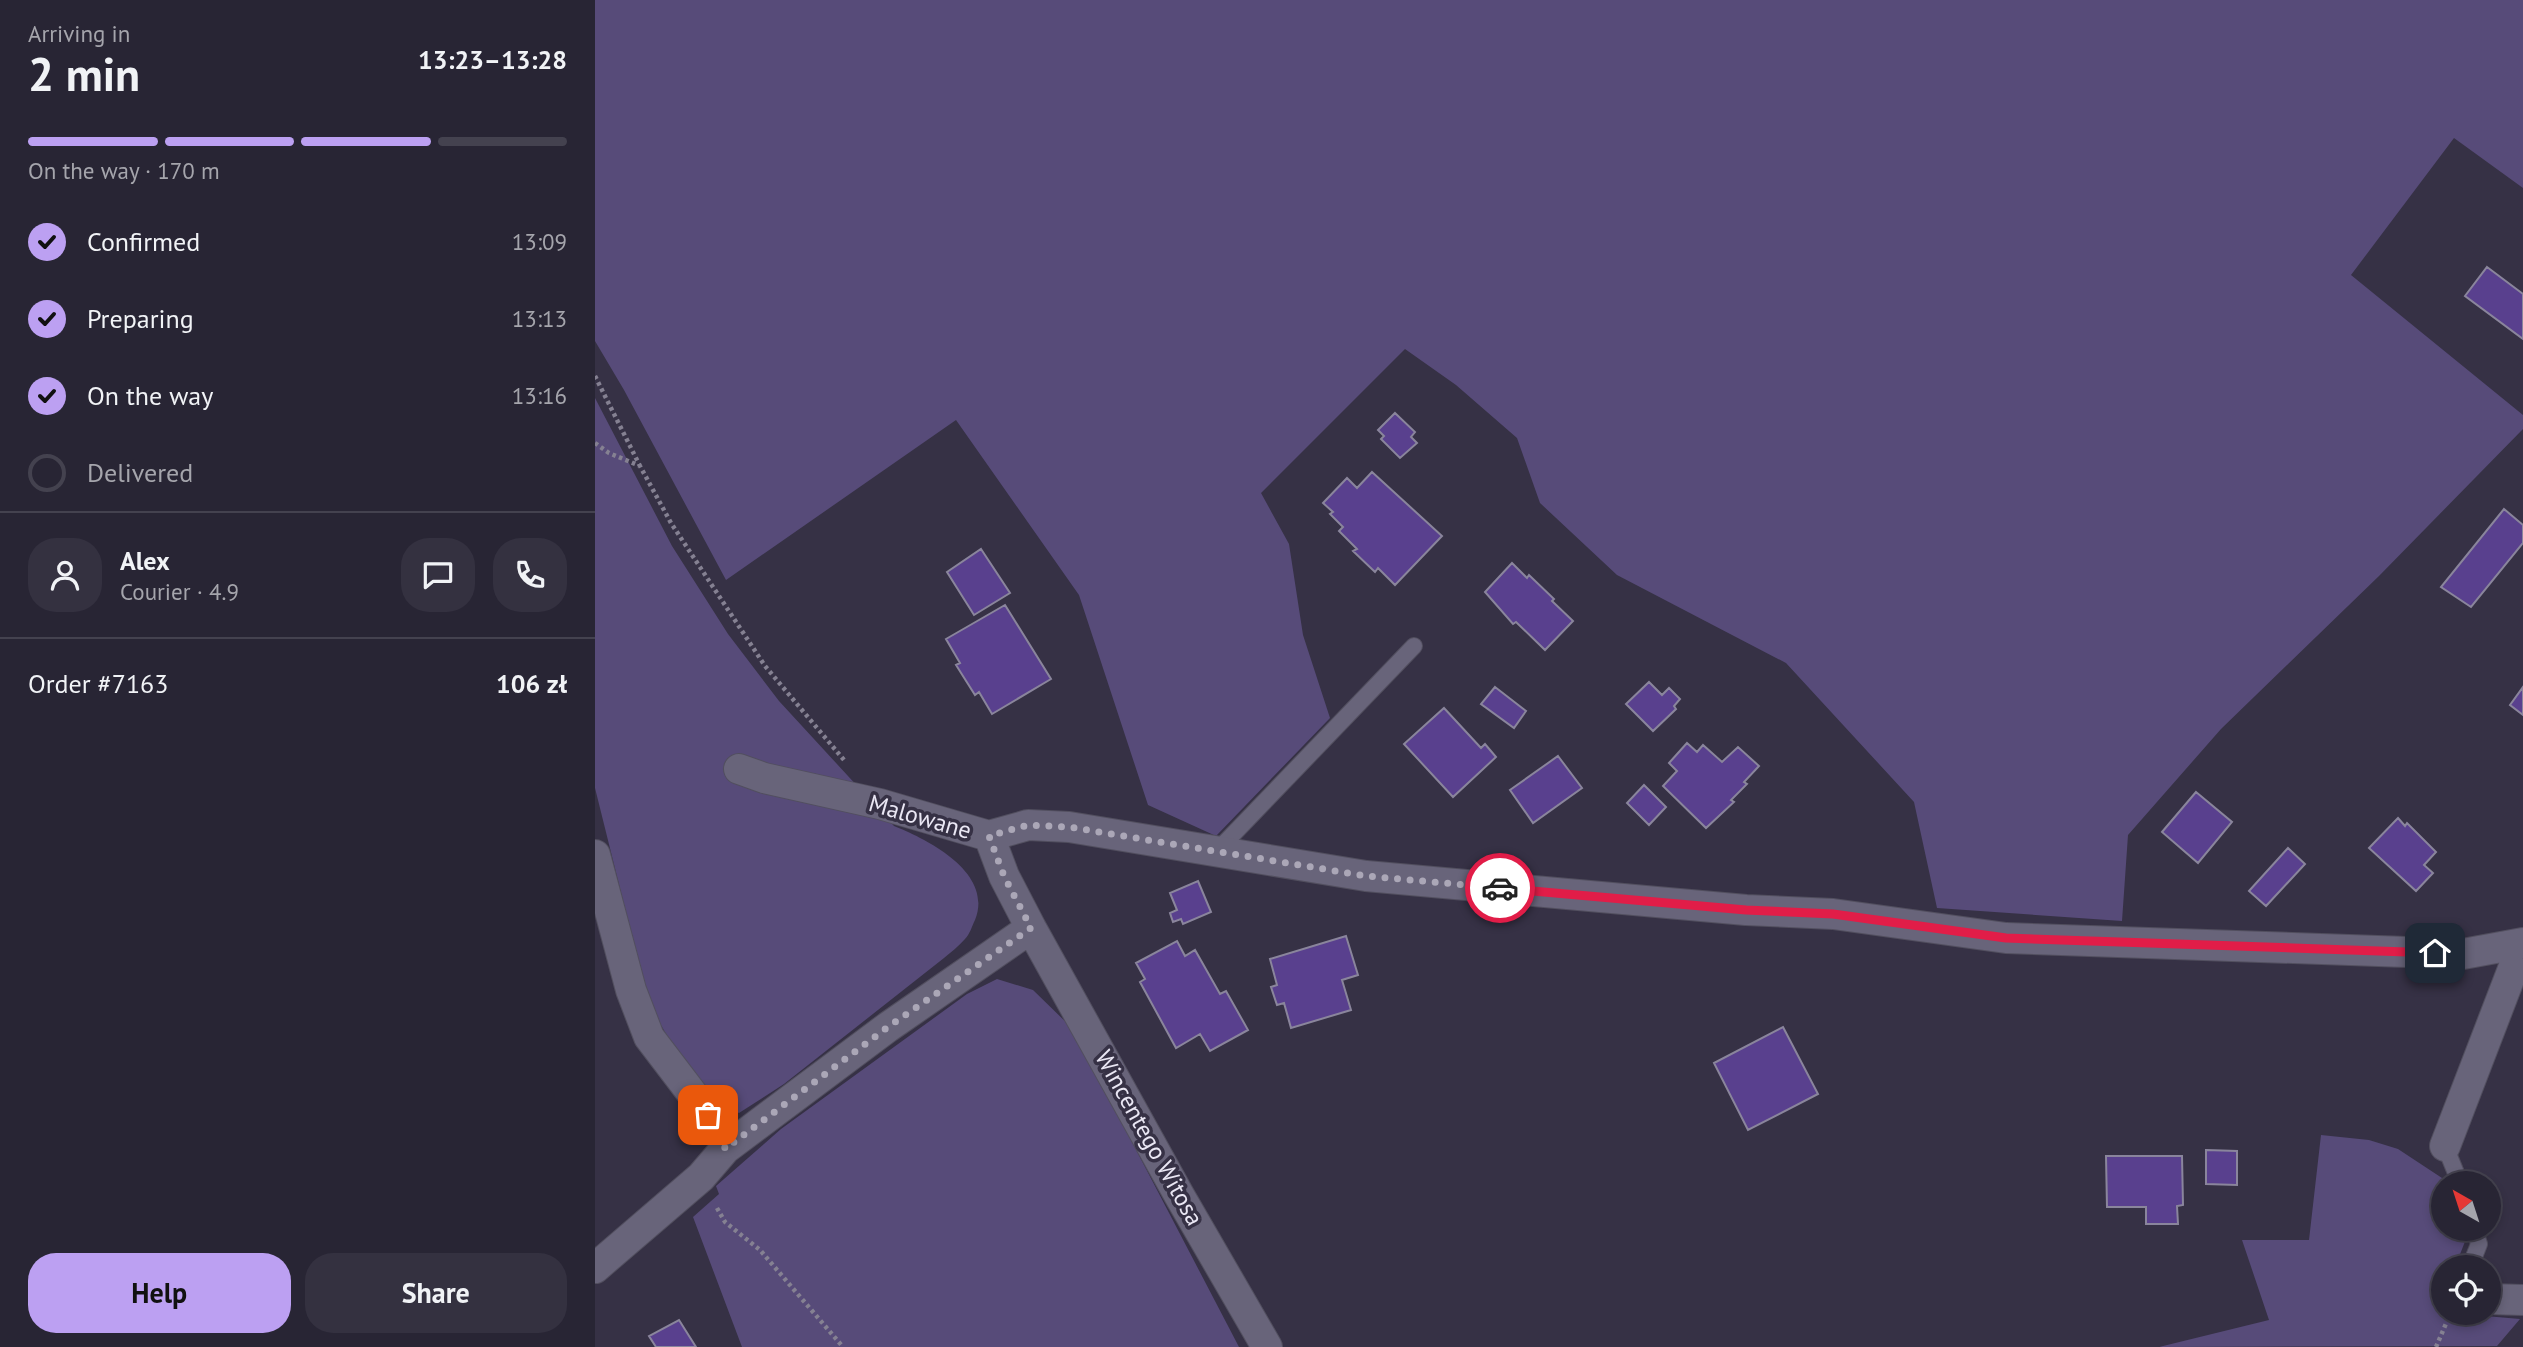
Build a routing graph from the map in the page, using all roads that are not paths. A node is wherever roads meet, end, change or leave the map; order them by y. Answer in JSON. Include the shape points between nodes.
{"nodes":[{"id":1,"x":1414,"y":646,"type":"dead end"},
{"id":2,"x":739,"y":769,"type":"dead end"},
{"id":3,"x":989,"y":836,"type":"junction"},
{"id":4,"x":1215,"y":853,"type":"junction"},
{"id":5,"x":595,"y":855,"type":"edge"},
{"id":6,"x":1031,"y":928,"type":"junction"},
{"id":7,"x":2523,"y":943,"type":"edge"},
{"id":8,"x":2445,"y":1146,"type":"joint"},
{"id":9,"x":725,"y":1149,"type":"junction"},
{"id":10,"x":2455,"y":1171,"type":"edge"},
{"id":11,"x":595,"y":1268,"type":"edge"},
{"id":12,"x":2501,"y":1299,"type":"edge"},
{"id":13,"x":2523,"y":1300,"type":"edge"},
{"id":14,"x":1267,"y":1347,"type":"edge"}],
"edges":[{"from":1,"to":4,"type":"lane"},
{"from":2,"to":3,"type":"street","name":"Malowane"},
{"from":3,"to":4,"type":"street","name":"Malowane","via":[[1028,825],[1069,827]]},
{"from":3,"to":6,"type":"street","name":"Wincentego Witosa"},
{"from":4,"to":7,"type":"street","name":"Malowane","via":[[1366,876],[1833,914],[2006,938],[2463,954]]},
{"from":5,"to":9,"type":"street","via":[[631,990],[649,1037],[723,1134]]},
{"from":6,"to":9,"type":"street"},
{"from":6,"to":14,"type":"street","name":"Wincentego Witosa"},
{"from":7,"to":8,"type":"street"},
{"from":8,"to":10,"type":"lane"},
{"from":9,"to":11,"type":"street","via":[[701,1177]]},
{"from":12,"to":13,"type":"street"}]}
